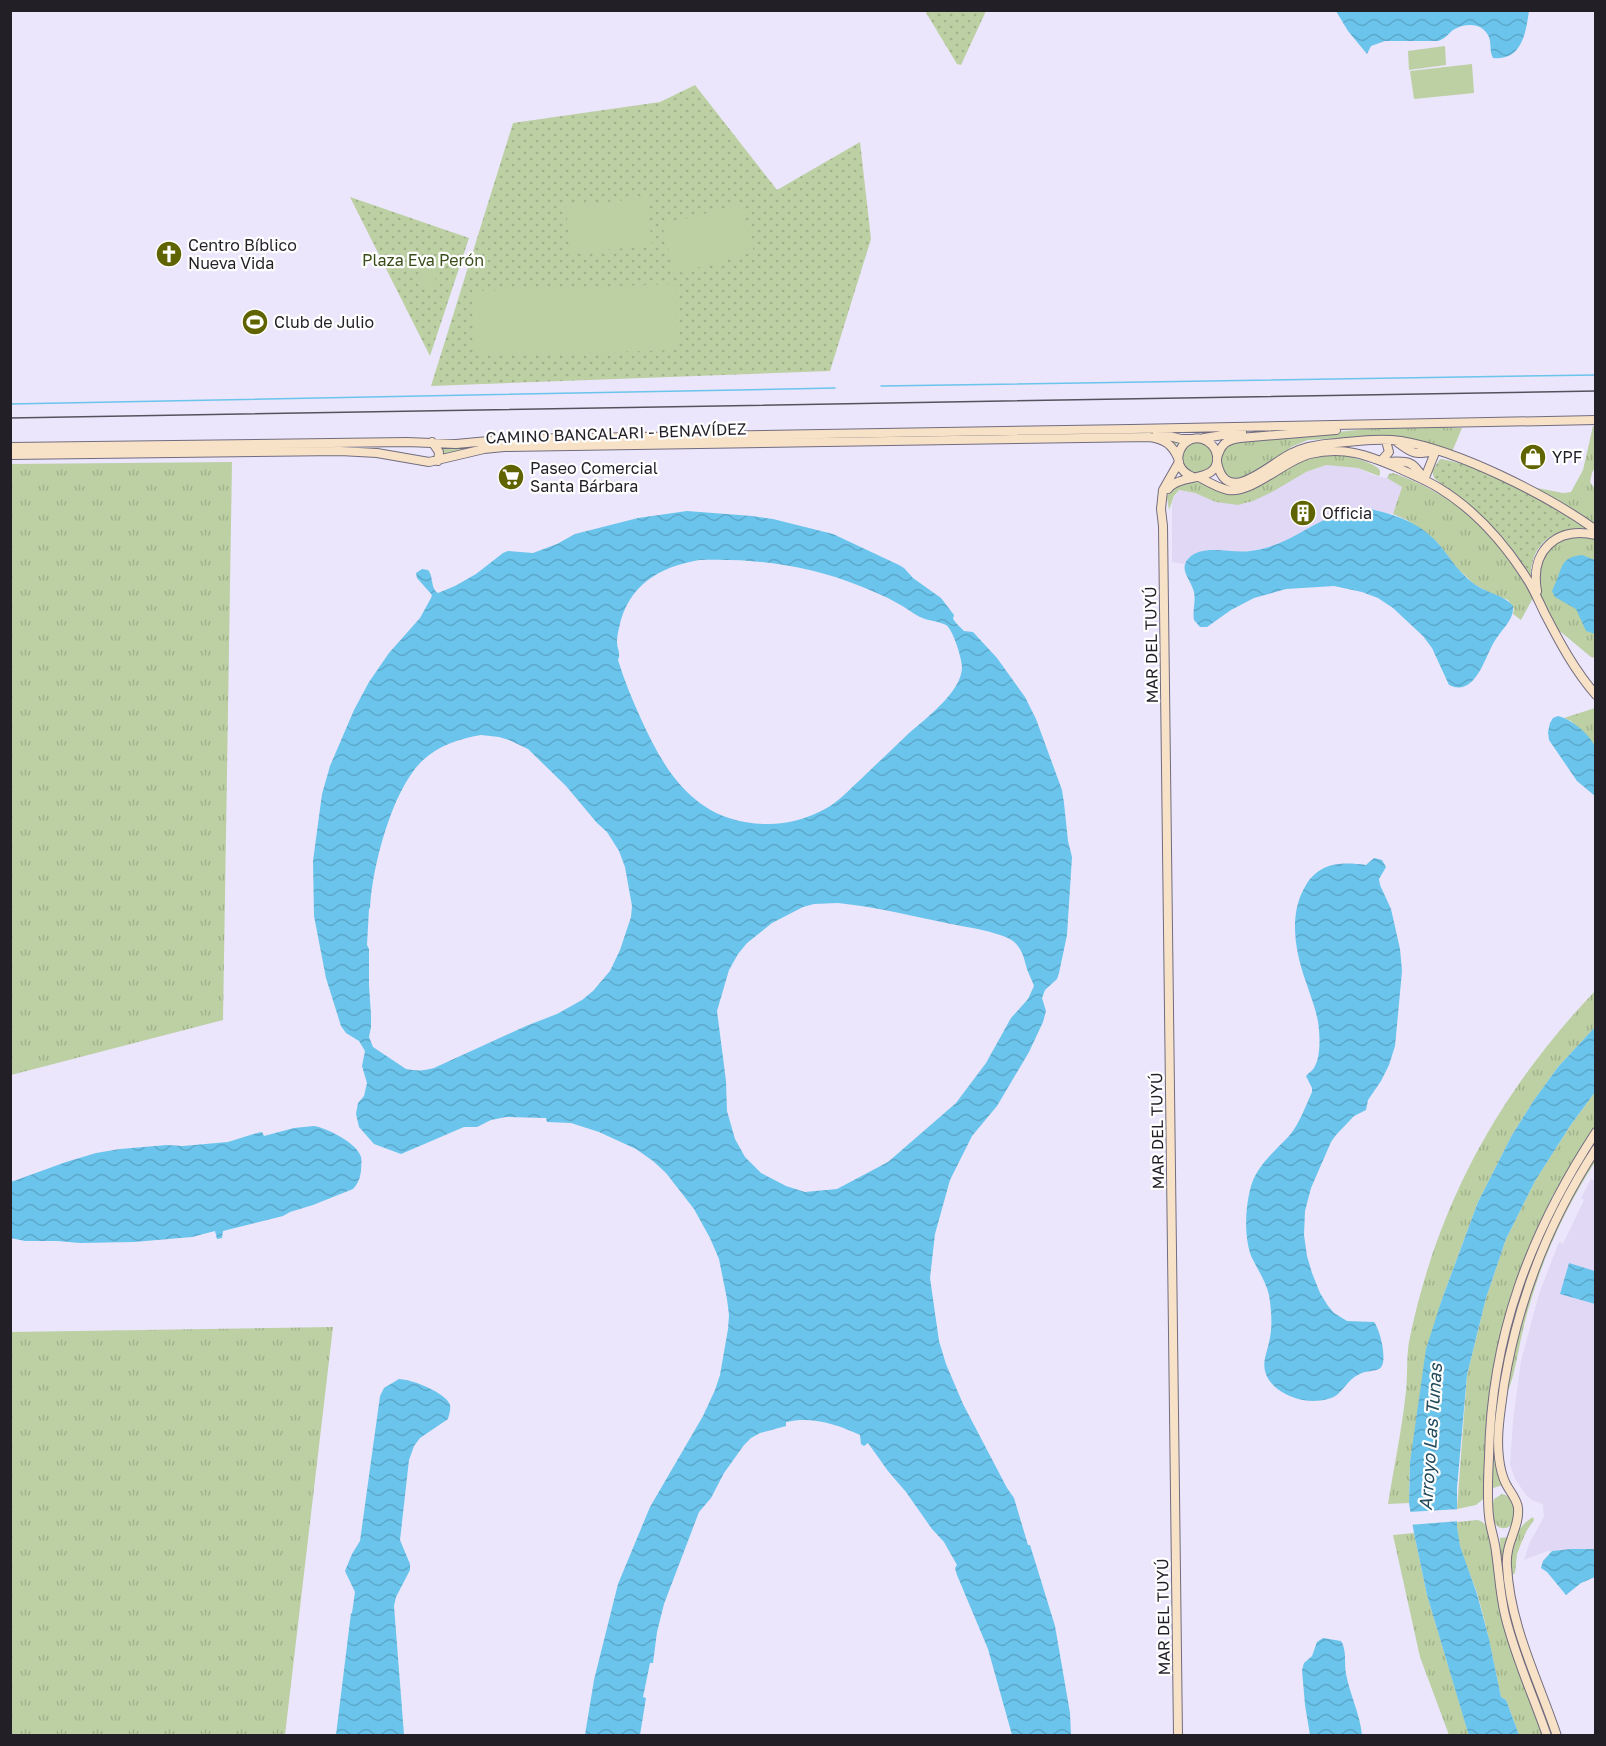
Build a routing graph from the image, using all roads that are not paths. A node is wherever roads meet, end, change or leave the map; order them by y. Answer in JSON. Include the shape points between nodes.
{"nodes":[{"id":1,"x":1596,"y":422,"type":"edge"},
{"id":2,"x":1394,"y":424,"type":"junction"},
{"id":3,"x":1340,"y":425,"type":"junction"},
{"id":4,"x":1131,"y":429,"type":"junction"},
{"id":5,"x":1198,"y":438,"type":"junction"},
{"id":6,"x":1374,"y":441,"type":"junction"},
{"id":7,"x":1391,"y":441,"type":"junction"},
{"id":8,"x":416,"y":442,"type":"junction"},
{"id":9,"x":432,"y":442,"type":"junction"},
{"id":10,"x":10,"y":447,"type":"edge"},
{"id":11,"x":1436,"y":450,"type":"junction"},
{"id":12,"x":10,"y":455,"type":"edge"},
{"id":13,"x":1372,"y":458,"type":"junction"},
{"id":14,"x":411,"y":459,"type":"junction"},
{"id":15,"x":438,"y":460,"type":"junction"},
{"id":16,"x":1178,"y":460,"type":"junction"},
{"id":17,"x":1217,"y":460,"type":"junction"},
{"id":18,"x":1382,"y":461,"type":"junction"},
{"id":19,"x":1196,"y":477,"type":"junction"},
{"id":20,"x":1424,"y":480,"type":"junction"},
{"id":21,"x":1163,"y":526,"type":"junction"},
{"id":22,"x":1596,"y":533,"type":"edge"},
{"id":23,"x":1538,"y":598,"type":"junction"},
{"id":24,"x":1596,"y":695,"type":"edge"},
{"id":25,"x":1596,"y":1132,"type":"edge"},
{"id":26,"x":1596,"y":1149,"type":"edge"},
{"id":27,"x":1178,"y":1736,"type":"edge"},
{"id":28,"x":1547,"y":1736,"type":"edge"},
{"id":29,"x":1557,"y":1736,"type":"edge"}],
"edges":[{"from":1,"to":2,"type":"street","name":"CAMINO BANCALARI - BENAVÍDEZ"},
{"from":2,"to":3,"type":"street","name":"CAMINO BANCALARI - BENAVÍDEZ"},
{"from":2,"to":17,"type":"street","name":"CAMINO BANCALARI - BENAVÍDEZ","via":[[1232,439],[1223,443]]},
{"from":3,"to":4,"type":"street","name":"CAMINO BANCALARI - BENAVÍDEZ"},
{"from":3,"to":5,"type":"street","name":"CAMINO BANCALARI - BENAVÍDEZ"},
{"from":4,"to":5,"type":"street","name":"CAMINO BANCALARI - BENAVÍDEZ","via":[[1181,439]]},
{"from":4,"to":9,"type":"street","name":"CAMINO BANCALARI - BENAVÍDEZ"},
{"from":5,"to":16,"type":"street","via":[[1183,444]]},
{"from":5,"to":17,"type":"street","via":[[1211,443]]},
{"from":6,"to":7,"type":"street"},
{"from":6,"to":13,"type":"street","via":[[1369,450]]},
{"from":6,"to":17,"type":"street","via":[[1305,448],[1240,483],[1224,479]]},
{"from":7,"to":11,"type":"street"},
{"from":7,"to":18,"type":"street"},
{"from":8,"to":9,"type":"street","name":"CAMINO BANCALARI - BENAVÍDEZ"},
{"from":8,"to":10,"type":"street","name":"CAMINO BANCALARI - BENAVÍDEZ"},
{"from":8,"to":14,"type":"street","via":[[410,448]]},
{"from":9,"to":15,"type":"street","via":[[439,452]]},
{"from":11,"to":20,"type":"street"},
{"from":11,"to":22,"type":"street","via":[[1523,487]]},
{"from":12,"to":14,"type":"street","name":"CAMINO BANCALARI - BENAVÍDEZ","via":[[302,451],[377,453]]},
{"from":13,"to":18,"type":"street"},
{"from":13,"to":19,"type":"street","via":[[1340,450],[1317,452],[1239,490],[1222,488]]},
{"from":14,"to":15,"type":"street","name":"CAMINO BANCALARI - BENAVÍDEZ"},
{"from":15,"to":16,"type":"street","name":"CAMINO BANCALARI - BENAVÍDEZ","via":[[512,447],[1149,436],[1170,444]]},
{"from":16,"to":19,"type":"street","via":[[1182,470]]},
{"from":16,"to":21,"type":"street","via":[[1163,490]]},
{"from":17,"to":19,"type":"street","via":[[1210,472]]},
{"from":18,"to":20,"type":"street"},
{"from":19,"to":21,"type":"street","via":[[1178,481],[1167,490]]},
{"from":20,"to":23,"type":"street","via":[[1476,516],[1505,549]]},
{"from":21,"to":27,"type":"street","name":"MAR DEL TUYÚ"},
{"from":22,"to":23,"type":"street","via":[[1567,534],[1544,550],[1536,568]]},
{"from":23,"to":24,"type":"street","via":[[1565,652]]},
{"from":25,"to":28,"type":"street","via":[[1559,1192],[1519,1282],[1499,1362],[1489,1434],[1489,1514],[1500,1591],[1519,1660]]},
{"from":26,"to":29,"type":"street","via":[[1548,1234],[1528,1285],[1510,1354],[1498,1446],[1500,1469],[1518,1512],[1506,1556],[1510,1593],[1527,1657]]}]}
